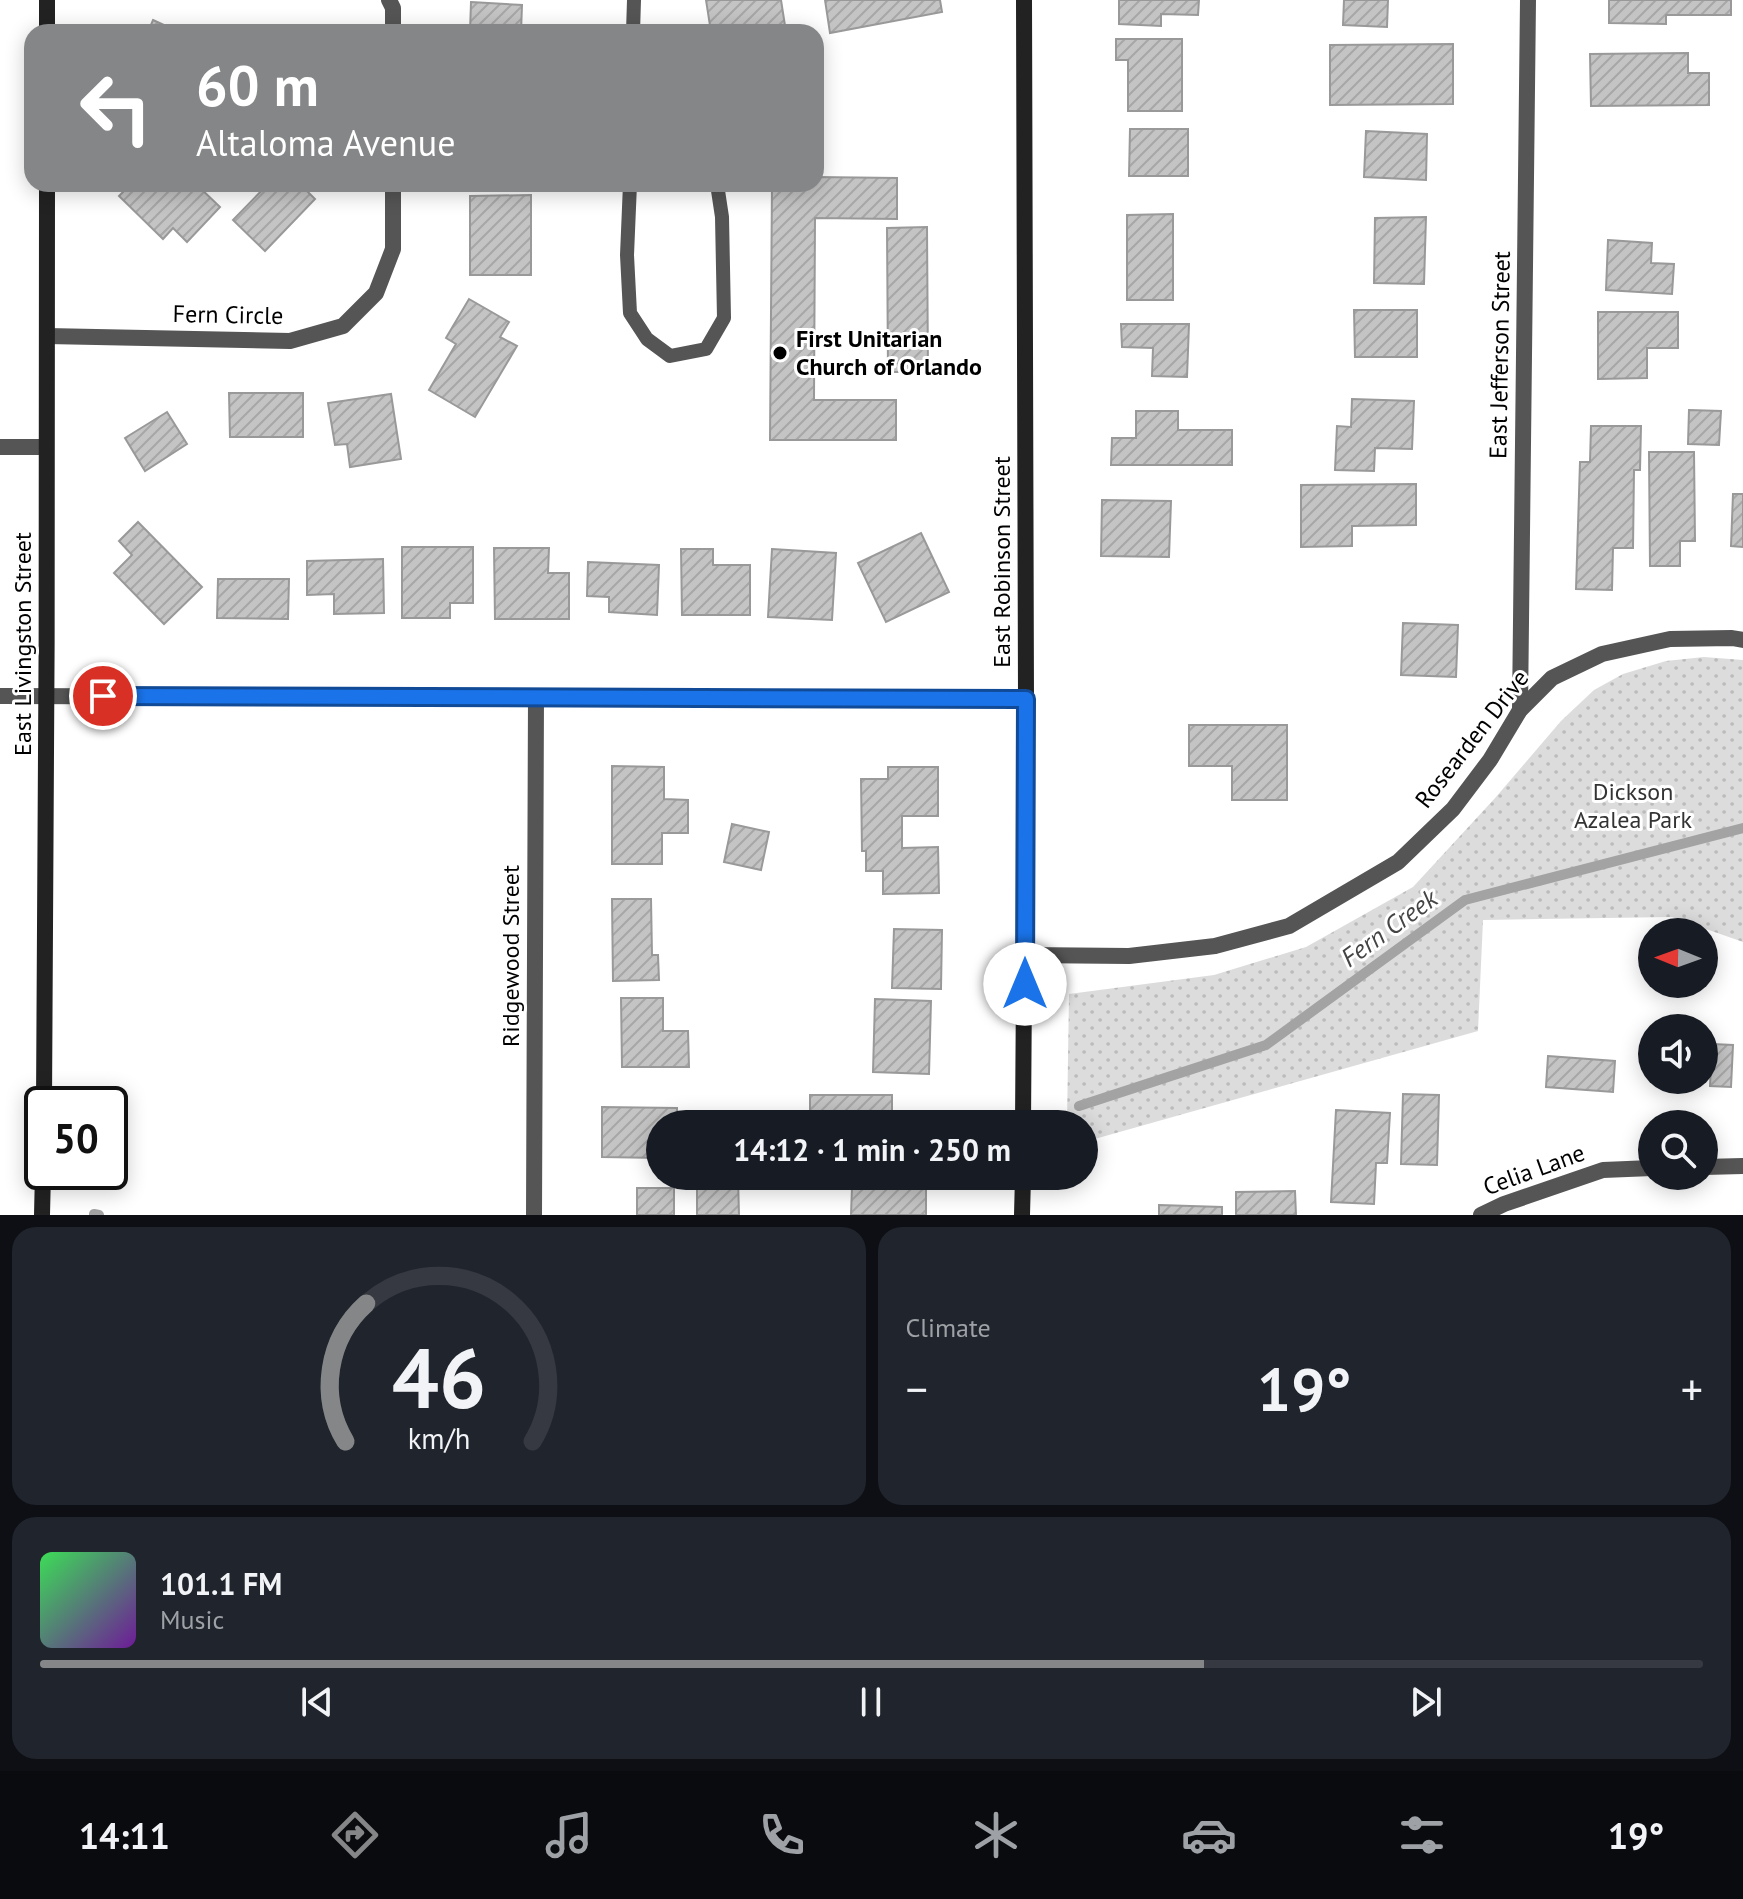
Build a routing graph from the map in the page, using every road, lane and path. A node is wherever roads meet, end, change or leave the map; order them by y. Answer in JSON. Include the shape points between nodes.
{"nodes":[{"id":1,"x":47,"y":0,"type":"edge"},
{"id":2,"x":389,"y":0,"type":"edge"},
{"id":3,"x":634,"y":0,"type":"edge"},
{"id":4,"x":1024,"y":0,"type":"edge"},
{"id":5,"x":1528,"y":0,"type":"edge"},
{"id":6,"x":47,"y":24,"type":"edge"},
{"id":7,"x":393,"y":24,"type":"edge"},
{"id":8,"x":633,"y":24,"type":"edge"},
{"id":9,"x":47,"y":192,"type":"edge"},
{"id":10,"x":393,"y":192,"type":"edge"},
{"id":11,"x":630,"y":192,"type":"edge"},
{"id":12,"x":718,"y":192,"type":"edge"},
{"id":13,"x":47,"y":336,"type":"junction"},
{"id":14,"x":0,"y":447,"type":"edge"},
{"id":15,"x":46,"y":447,"type":"junction"},
{"id":16,"x":1743,"y":640,"type":"edge"},
{"id":17,"x":0,"y":696,"type":"edge"},
{"id":18,"x":47,"y":696,"type":"junction"},
{"id":19,"x":536,"y":697,"type":"junction"},
{"id":20,"x":1026,"y":699,"type":"junction"},
{"id":21,"x":1520,"y":710,"type":"junction"},
{"id":22,"x":1025,"y":955,"type":"junction"},
{"id":23,"x":44,"y":1086,"type":"edge"},
{"id":24,"x":1023,"y":1110,"type":"edge"},
{"id":25,"x":1743,"y":1166,"type":"edge"},
{"id":26,"x":1718,"y":1167,"type":"edge"},
{"id":27,"x":1638,"y":1169,"type":"edge"},
{"id":28,"x":43,"y":1190,"type":"edge"},
{"id":29,"x":1023,"y":1190,"type":"edge"},
{"id":30,"x":1504,"y":1210,"type":"edge"},
{"id":31,"x":42,"y":1215,"type":"edge"},
{"id":32,"x":534,"y":1215,"type":"edge"},
{"id":33,"x":1022,"y":1215,"type":"edge"},
{"id":34,"x":1481,"y":1215,"type":"edge"}],
"edges":[{"from":1,"to":6,"type":"main road"},
{"from":2,"to":7,"type":"street"},
{"from":3,"to":8,"type":"lane"},
{"from":4,"to":20,"type":"main road","name":"East Robinson Street"},
{"from":5,"to":21,"type":"street","name":"East Jefferson Street"},
{"from":9,"to":13,"type":"main road","name":"East Livingston Street"},
{"from":10,"to":13,"type":"street","name":"Fern Circle","via":[[393,249],[376,293],[343,326],[290,341]]},
{"from":11,"to":12,"type":"lane","via":[[630,313],[647,339],[670,356],[706,349],[724,318]]},
{"from":13,"to":15,"type":"main road","name":"East Livingston Street"},
{"from":14,"to":15,"type":"street"},
{"from":15,"to":18,"type":"main road","name":"East Livingston Street"},
{"from":16,"to":21,"type":"street","name":"Rosearden Drive","via":[[1670,639],[1602,654],[1552,678]]},
{"from":17,"to":18,"type":"street"},
{"from":18,"to":19,"type":"street"},
{"from":18,"to":23,"type":"main road","name":"East Livingston Street"},
{"from":19,"to":20,"type":"street"},
{"from":19,"to":32,"type":"street","name":"Ridgewood Street"},
{"from":20,"to":22,"type":"main road","name":"East Robinson Street"},
{"from":21,"to":22,"type":"street","name":"Rosearden Drive","via":[[1453,809],[1398,862],[1289,926],[1215,946],[1129,956]]},
{"from":22,"to":24,"type":"main road","name":"East Robinson Street"},
{"from":25,"to":26,"type":"street"},
{"from":27,"to":30,"type":"street","name":"Celia Lane","via":[[1603,1170]]},
{"from":28,"to":31,"type":"main road"},
{"from":29,"to":33,"type":"main road"},
{"from":30,"to":34,"type":"street","name":"Celia Lane"}]}
